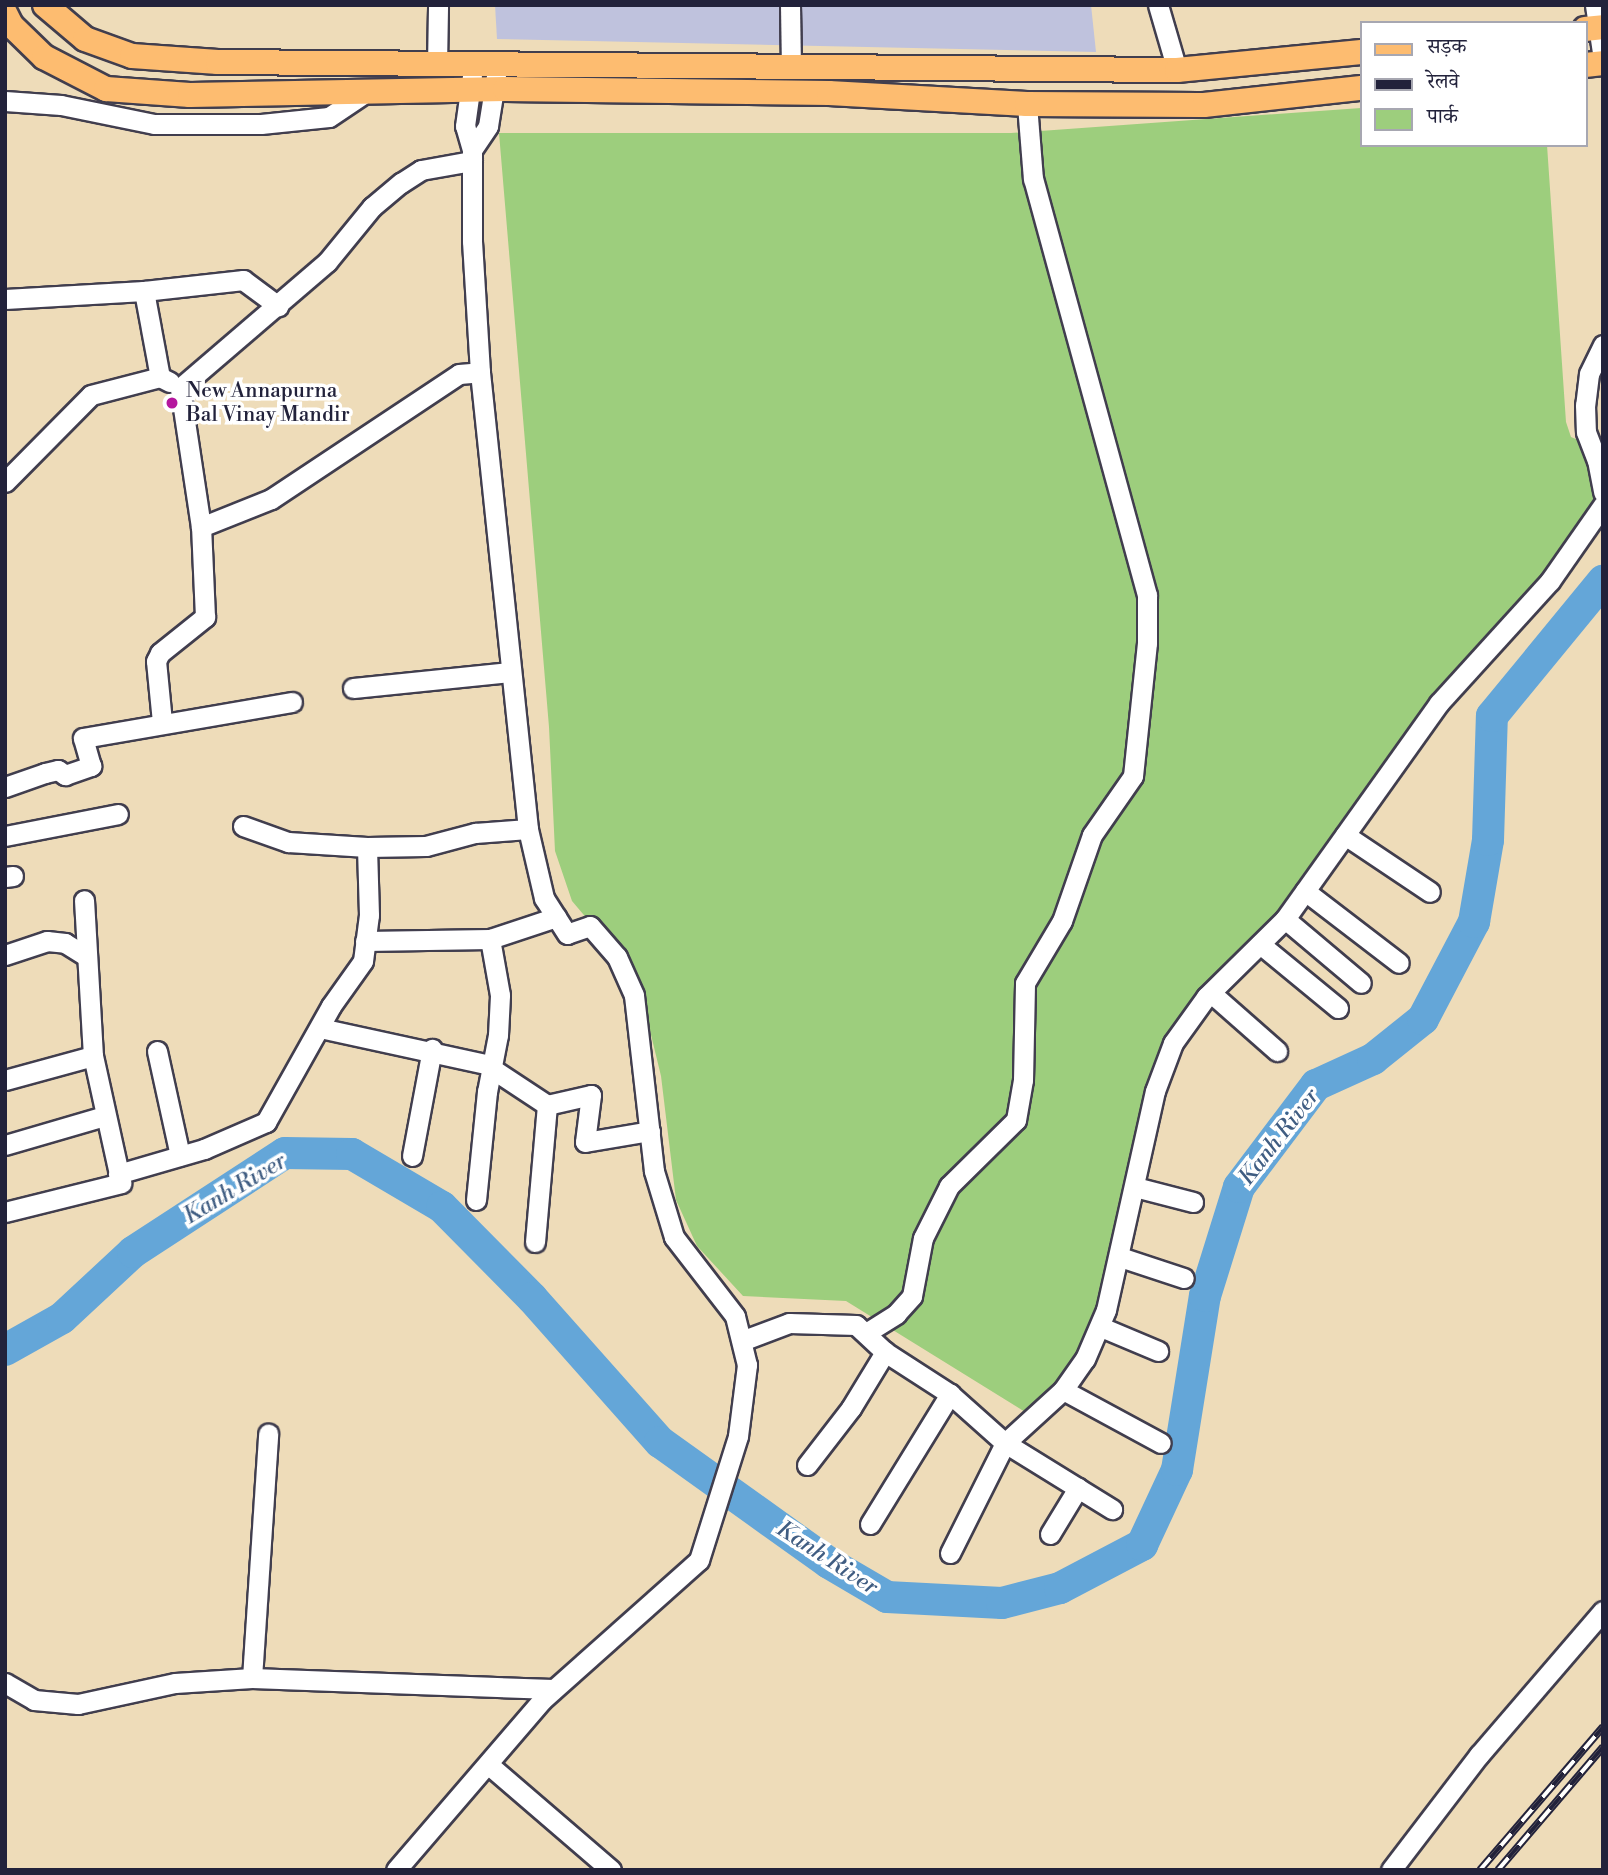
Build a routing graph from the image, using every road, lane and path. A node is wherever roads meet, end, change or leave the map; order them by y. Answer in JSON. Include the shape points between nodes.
{"nodes":[{"id":1,"x":45,"y":5,"type":"edge"},
{"id":2,"x":438,"y":5,"type":"edge"},
{"id":3,"x":790,"y":5,"type":"edge"},
{"id":4,"x":1158,"y":5,"type":"edge"},
{"id":5,"x":5,"y":13,"type":"edge"},
{"id":6,"x":1595,"y":22,"type":"edge"},
{"id":7,"x":1360,"y":52,"type":"edge"},
{"id":8,"x":1603,"y":61,"type":"edge"},
{"id":9,"x":486,"y":64,"type":"junction"},
{"id":10,"x":437,"y":65,"type":"junction"},
{"id":11,"x":791,"y":68,"type":"junction"},
{"id":12,"x":1177,"y":71,"type":"junction"},
{"id":13,"x":1360,"y":88,"type":"edge"},
{"id":14,"x":482,"y":90,"type":"junction"},
{"id":15,"x":368,"y":91,"type":"junction"},
{"id":16,"x":5,"y":101,"type":"edge"},
{"id":17,"x":1027,"y":104,"type":"junction"},
{"id":18,"x":472,"y":155,"type":"junction"},
{"id":19,"x":144,"y":291,"type":"junction"},
{"id":20,"x":5,"y":299,"type":"edge"},
{"id":21,"x":278,"y":306,"type":"junction"},
{"id":22,"x":1603,"y":345,"type":"edge"},
{"id":23,"x":480,"y":372,"type":"junction"},
{"id":24,"x":160,"y":377,"type":"junction"},
{"id":25,"x":180,"y":388,"type":"junction"},
{"id":26,"x":5,"y":482,"type":"edge"},
{"id":27,"x":1603,"y":492,"type":"edge"},
{"id":28,"x":1603,"y":506,"type":"edge"},
{"id":29,"x":201,"y":527,"type":"junction"},
{"id":30,"x":510,"y":672,"type":"junction"},
{"id":31,"x":352,"y":688,"type":"dead end"},
{"id":32,"x":292,"y":702,"type":"dead end"},
{"id":33,"x":162,"y":722,"type":"junction"},
{"id":34,"x":5,"y":787,"type":"edge"},
{"id":35,"x":118,"y":814,"type":"dead end"},
{"id":36,"x":243,"y":826,"type":"dead end"},
{"id":37,"x":528,"y":829,"type":"junction"},
{"id":38,"x":1345,"y":835,"type":"junction"},
{"id":39,"x":5,"y":836,"type":"edge"},
{"id":40,"x":367,"y":847,"type":"junction"},
{"id":41,"x":1305,"y":891,"type":"junction"},
{"id":42,"x":1430,"y":892,"type":"dead end"},
{"id":43,"x":84,"y":900,"type":"dead end"},
{"id":44,"x":556,"y":917,"type":"junction"},
{"id":45,"x":1285,"y":919,"type":"junction"},
{"id":46,"x":490,"y":939,"type":"junction"},
{"id":47,"x":365,"y":941,"type":"junction"},
{"id":48,"x":1260,"y":944,"type":"junction"},
{"id":49,"x":5,"y":956,"type":"edge"},
{"id":50,"x":87,"y":957,"type":"junction"},
{"id":51,"x":1399,"y":963,"type":"dead end"},
{"id":52,"x":1361,"y":983,"type":"dead end"},
{"id":53,"x":1211,"y":993,"type":"junction"},
{"id":54,"x":1338,"y":1008,"type":"dead end"},
{"id":55,"x":320,"y":1028,"type":"junction"},
{"id":56,"x":432,"y":1049,"type":"junction"},
{"id":57,"x":157,"y":1051,"type":"dead end"},
{"id":58,"x":1277,"y":1051,"type":"dead end"},
{"id":59,"x":93,"y":1056,"type":"junction"},
{"id":60,"x":492,"y":1068,"type":"junction"},
{"id":61,"x":5,"y":1080,"type":"edge"},
{"id":62,"x":547,"y":1105,"type":"junction"},
{"id":63,"x":105,"y":1116,"type":"junction"},
{"id":64,"x":650,"y":1131,"type":"junction"},
{"id":65,"x":5,"y":1145,"type":"edge"},
{"id":66,"x":180,"y":1156,"type":"junction"},
{"id":67,"x":412,"y":1156,"type":"dead end"},
{"id":68,"x":118,"y":1174,"type":"junction"},
{"id":69,"x":1135,"y":1187,"type":"junction"},
{"id":70,"x":476,"y":1200,"type":"dead end"},
{"id":71,"x":1193,"y":1202,"type":"dead end"},
{"id":72,"x":5,"y":1212,"type":"edge"},
{"id":73,"x":535,"y":1242,"type":"dead end"},
{"id":74,"x":1120,"y":1257,"type":"junction"},
{"id":75,"x":1184,"y":1278,"type":"dead end"},
{"id":76,"x":1101,"y":1327,"type":"junction"},
{"id":77,"x":866,"y":1334,"type":"junction"},
{"id":78,"x":744,"y":1340,"type":"junction"},
{"id":79,"x":1158,"y":1351,"type":"dead end"},
{"id":80,"x":885,"y":1352,"type":"junction"},
{"id":81,"x":1063,"y":1390,"type":"junction"},
{"id":82,"x":950,"y":1394,"type":"junction"},
{"id":83,"x":268,"y":1434,"type":"dead end"},
{"id":84,"x":1005,"y":1443,"type":"junction"},
{"id":85,"x":1161,"y":1443,"type":"dead end"},
{"id":86,"x":807,"y":1465,"type":"dead end"},
{"id":87,"x":1078,"y":1488,"type":"junction"},
{"id":88,"x":1112,"y":1509,"type":"dead end"},
{"id":89,"x":870,"y":1524,"type":"dead end"},
{"id":90,"x":1050,"y":1534,"type":"dead end"},
{"id":91,"x":950,"y":1553,"type":"dead end"},
{"id":92,"x":1603,"y":1611,"type":"edge"},
{"id":93,"x":252,"y":1678,"type":"junction"},
{"id":94,"x":5,"y":1683,"type":"edge"},
{"id":95,"x":553,"y":1689,"type":"junction"},
{"id":96,"x":489,"y":1765,"type":"junction"},
{"id":97,"x":396,"y":1870,"type":"edge"},
{"id":98,"x":611,"y":1870,"type":"edge"},
{"id":99,"x":1391,"y":1870,"type":"edge"}],
"edges":[{"from":1,"to":10,"type":"main road","via":[[85,39],[132,56]]},
{"from":2,"to":10,"type":"street"},
{"from":3,"to":11,"type":"street"},
{"from":4,"to":12,"type":"street"},
{"from":5,"to":15,"type":"main road","via":[[11,26],[44,57],[106,89],[190,95]]},
{"from":6,"to":8,"type":"street"},
{"from":7,"to":12,"type":"main road"},
{"from":9,"to":10,"type":"main road"},
{"from":9,"to":11,"type":"main road"},
{"from":9,"to":14,"type":"street"},
{"from":11,"to":12,"type":"main road"},
{"from":13,"to":17,"type":"main road","via":[[1204,105]]},
{"from":14,"to":15,"type":"main road"},
{"from":14,"to":17,"type":"main road","via":[[829,93]]},
{"from":14,"to":18,"type":"street","via":[[488,126]]},
{"from":15,"to":16,"type":"street","via":[[329,117],[261,124],[154,124],[61,105]]},
{"from":17,"to":77,"type":"street","via":[[1033,179],[1147,595],[1147,643],[1133,776],[1084,850],[1062,921],[1025,983],[1023,1080],[1016,1120],[949,1186],[923,1238],[912,1296],[896,1314]]},
{"from":18,"to":21,"type":"street","via":[[421,170],[401,183],[372,207],[327,262]]},
{"from":18,"to":23,"type":"street"},
{"from":19,"to":20,"type":"street"},
{"from":19,"to":21,"type":"street","via":[[243,280]]},
{"from":19,"to":24,"type":"street"},
{"from":21,"to":25,"type":"street"},
{"from":22,"to":27,"type":"street","via":[[1588,374],[1585,405],[1586,432]]},
{"from":23,"to":29,"type":"street","via":[[459,374],[271,499]]},
{"from":23,"to":30,"type":"street"},
{"from":24,"to":25,"type":"street"},
{"from":24,"to":26,"type":"street","via":[[91,394]]},
{"from":25,"to":29,"type":"street"},
{"from":28,"to":38,"type":"street","via":[[1550,581],[1439,703]]},
{"from":29,"to":33,"type":"street","via":[[205,617],[160,653],[156,662]]},
{"from":30,"to":31,"type":"street"},
{"from":30,"to":37,"type":"street"},
{"from":32,"to":33,"type":"street"},
{"from":33,"to":34,"type":"street","via":[[83,738],[91,766],[65,775],[58,770],[45,773]]},
{"from":35,"to":39,"type":"street"},
{"from":36,"to":40,"type":"street","via":[[288,842]]},
{"from":37,"to":40,"type":"street","via":[[475,833],[426,846]]},
{"from":37,"to":44,"type":"street","via":[[544,898]]},
{"from":38,"to":41,"type":"street"},
{"from":38,"to":42,"type":"street"},
{"from":40,"to":47,"type":"street"},
{"from":41,"to":45,"type":"street"},
{"from":41,"to":51,"type":"street"},
{"from":43,"to":50,"type":"street"},
{"from":44,"to":46,"type":"street"},
{"from":44,"to":64,"type":"street","via":[[566,934],[590,926],[617,957],[634,995]]},
{"from":45,"to":48,"type":"street"},
{"from":45,"to":52,"type":"street"},
{"from":46,"to":47,"type":"street"},
{"from":46,"to":60,"type":"street","via":[[500,995]]},
{"from":47,"to":55,"type":"street","via":[[363,961]]},
{"from":48,"to":53,"type":"street"},
{"from":48,"to":54,"type":"street"},
{"from":49,"to":50,"type":"street","via":[[47,941],[65,943]]},
{"from":50,"to":59,"type":"street"},
{"from":53,"to":58,"type":"street"},
{"from":53,"to":69,"type":"street","via":[[1173,1043],[1160,1076]]},
{"from":55,"to":56,"type":"street"},
{"from":55,"to":66,"type":"street","via":[[266,1122]]},
{"from":56,"to":60,"type":"street"},
{"from":56,"to":67,"type":"street"},
{"from":57,"to":66,"type":"street"},
{"from":59,"to":61,"type":"street"},
{"from":59,"to":63,"type":"street"},
{"from":60,"to":62,"type":"street"},
{"from":60,"to":70,"type":"street"},
{"from":62,"to":64,"type":"street","via":[[591,1095],[585,1142]]},
{"from":62,"to":73,"type":"street"},
{"from":63,"to":65,"type":"street"},
{"from":63,"to":68,"type":"street"},
{"from":64,"to":78,"type":"street","via":[[654,1171],[674,1237],[735,1316]]},
{"from":66,"to":68,"type":"street"},
{"from":68,"to":72,"type":"street","via":[[121,1183]]},
{"from":69,"to":71,"type":"street"},
{"from":69,"to":74,"type":"street"},
{"from":74,"to":75,"type":"street"},
{"from":74,"to":76,"type":"street"},
{"from":76,"to":79,"type":"street"},
{"from":76,"to":81,"type":"street"},
{"from":77,"to":78,"type":"street","via":[[856,1325],[789,1323]]},
{"from":77,"to":80,"type":"street"},
{"from":78,"to":95,"type":"street","via":[[747,1366],[738,1436],[699,1560]]},
{"from":80,"to":82,"type":"street"},
{"from":80,"to":86,"type":"street","via":[[851,1408]]},
{"from":81,"to":84,"type":"street"},
{"from":81,"to":85,"type":"street"},
{"from":82,"to":84,"type":"street"},
{"from":82,"to":89,"type":"street"},
{"from":83,"to":93,"type":"street"},
{"from":84,"to":87,"type":"street"},
{"from":84,"to":91,"type":"street"},
{"from":87,"to":88,"type":"street"},
{"from":87,"to":90,"type":"street"},
{"from":92,"to":99,"type":"street","via":[[1479,1755]]},
{"from":93,"to":94,"type":"street","via":[[175,1683],[78,1704],[34,1700]]},
{"from":93,"to":95,"type":"street"},
{"from":95,"to":96,"type":"street"},
{"from":96,"to":97,"type":"street"},
{"from":96,"to":98,"type":"street"}]}
